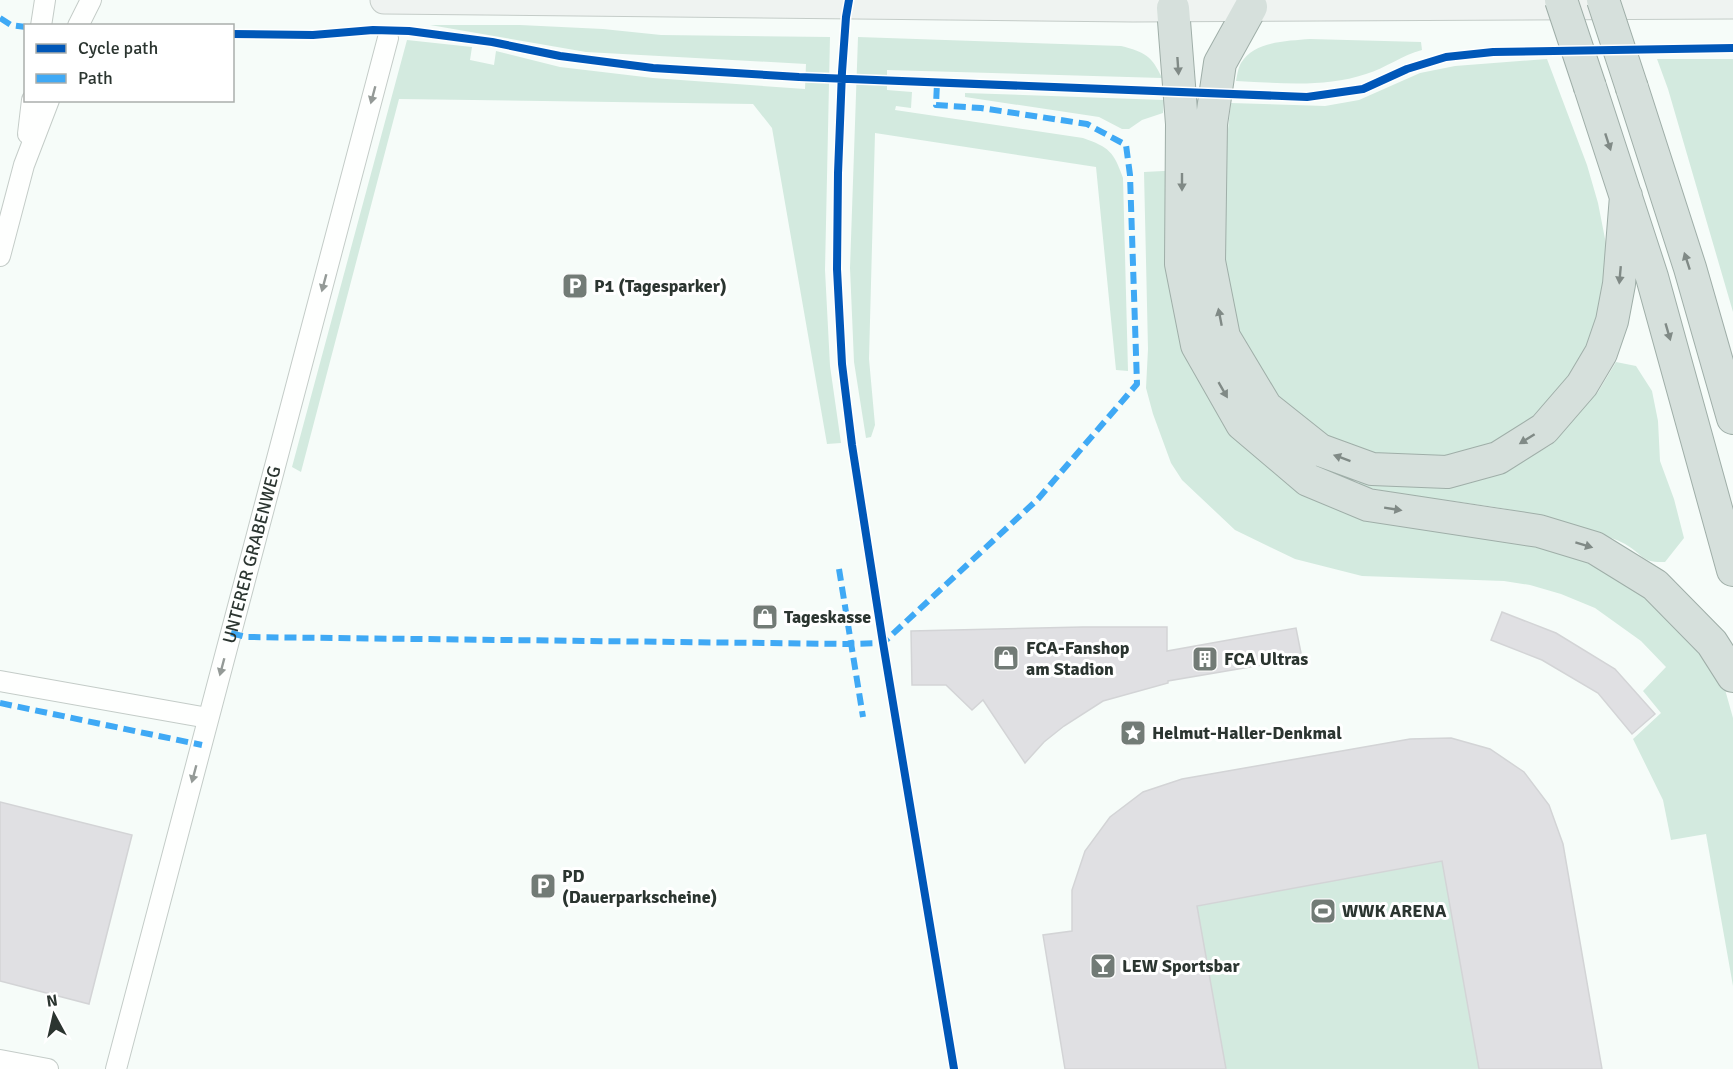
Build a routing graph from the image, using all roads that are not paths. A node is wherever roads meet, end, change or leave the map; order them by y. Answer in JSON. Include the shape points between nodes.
{"nodes":[{"id":1,"x":45,"y":0,"type":"edge"},
{"id":2,"x":91,"y":0,"type":"edge"},
{"id":3,"x":384,"y":0,"type":"edge"},
{"id":4,"x":1008,"y":0,"type":"edge"},
{"id":5,"x":1561,"y":0,"type":"edge"},
{"id":6,"x":1603,"y":0,"type":"edge"},
{"id":7,"x":1733,"y":5,"type":"edge"},
{"id":8,"x":1251,"y":7,"type":"junction"},
{"id":9,"x":1040,"y":8,"type":"junction"},
{"id":10,"x":1173,"y":8,"type":"junction"},
{"id":11,"x":41,"y":24,"type":"edge"},
{"id":12,"x":79,"y":24,"type":"edge"},
{"id":13,"x":388,"y":38,"type":"dead end"},
{"id":14,"x":32,"y":102,"type":"edge"},
{"id":15,"x":48,"y":102,"type":"edge"},
{"id":16,"x":24,"y":165,"type":"junction"},
{"id":17,"x":1626,"y":196,"type":"junction"},
{"id":18,"x":0,"y":256,"type":"edge"},
{"id":19,"x":1733,"y":418,"type":"edge"},
{"id":20,"x":1733,"y":570,"type":"edge"},
{"id":21,"x":1733,"y":676,"type":"edge"},
{"id":22,"x":0,"y":681,"type":"edge"},
{"id":23,"x":208,"y":718,"type":"junction"},
{"id":24,"x":0,"y":1060,"type":"edge"},
{"id":25,"x":48,"y":1069,"type":"edge"},
{"id":26,"x":116,"y":1069,"type":"edge"}],
"edges":[{"from":1,"to":11,"type":"street"},
{"from":2,"to":12,"type":"street"},
{"from":3,"to":9,"type":"main road"},
{"from":4,"to":9,"type":"main road"},
{"from":5,"to":17,"type":"highway","one_way":true,"bridge":true},
{"from":19,"to":6,"type":"highway","one_way":true,"bridge":true,"via":[[1690,268]]},
{"from":7,"to":8,"type":"main road"},
{"from":8,"to":10,"type":"main road"},
{"from":17,"to":8,"type":"highway","one_way":true,"via":[[1619,284],[1601,353],[1582,385],[1544,429],[1498,458],[1447,472],[1372,469],[1320,450],[1266,407],[1224,337],[1209,261],[1211,124],[1220,63]]},
{"from":9,"to":10,"type":"main road"},
{"from":10,"to":21,"type":"highway","one_way":true,"via":[[1182,124],[1181,264],[1197,345],[1242,424],[1308,480],[1368,505],[1539,531],[1595,548],[1655,585],[1712,643]]},
{"from":13,"to":23,"type":"street","name":"UNTERER GRABENWEG","one_way":true},
{"from":14,"to":16,"type":"street"},
{"from":15,"to":16,"type":"street"},
{"from":16,"to":18,"type":"street"},
{"from":17,"to":20,"type":"highway","one_way":true,"via":[[1678,365]]},
{"from":22,"to":23,"type":"street"},
{"from":23,"to":26,"type":"street","name":"UNTERER GRABENWEG","one_way":true},
{"from":24,"to":25,"type":"street"}]}
